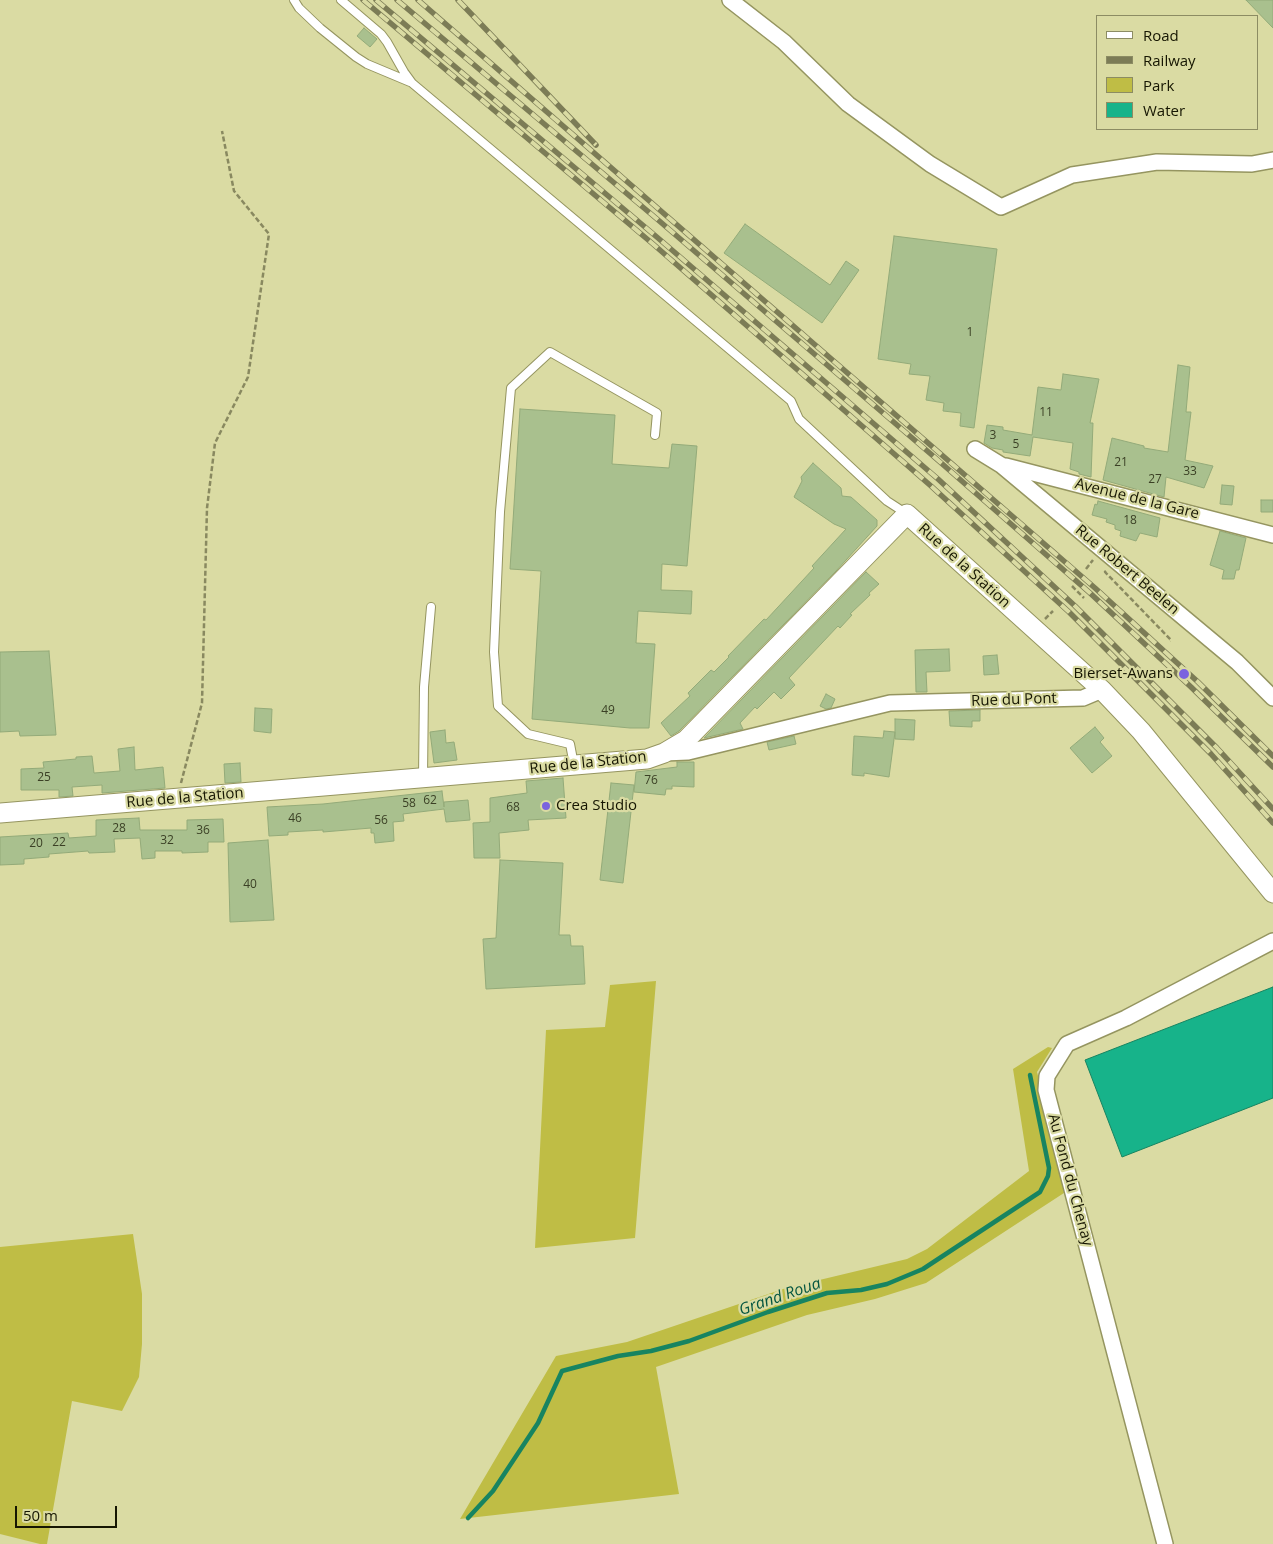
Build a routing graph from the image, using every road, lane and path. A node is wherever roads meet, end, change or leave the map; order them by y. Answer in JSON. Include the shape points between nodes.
{"nodes":[{"id":1,"x":294,"y":0,"type":"edge"},
{"id":2,"x":341,"y":0,"type":"edge"},
{"id":3,"x":730,"y":0,"type":"edge"},
{"id":4,"x":412,"y":83,"type":"junction"},
{"id":5,"x":222,"y":131,"type":"dead end"},
{"id":6,"x":1273,"y":160,"type":"edge"},
{"id":7,"x":655,"y":435,"type":"dead end"},
{"id":8,"x":975,"y":450,"type":"dead end"},
{"id":9,"x":1000,"y":465,"type":"junction"},
{"id":10,"x":907,"y":514,"type":"junction"},
{"id":11,"x":1273,"y":535,"type":"edge"},
{"id":12,"x":1089,"y":564,"type":"dead end"},
{"id":13,"x":1086,"y":569,"type":"dead end"},
{"id":14,"x":1108,"y":570,"type":"dead end"},
{"id":15,"x":1072,"y":586,"type":"dead end"},
{"id":16,"x":1084,"y":598,"type":"dead end"},
{"id":17,"x":431,"y":606,"type":"dead end"},
{"id":18,"x":1052,"y":611,"type":"dead end"},
{"id":19,"x":1046,"y":618,"type":"dead end"},
{"id":20,"x":1170,"y":641,"type":"dead end"},
{"id":21,"x":1102,"y":690,"type":"junction"},
{"id":22,"x":1273,"y":698,"type":"edge"},
{"id":23,"x":664,"y":753,"type":"junction"},
{"id":24,"x":574,"y":765,"type":"junction"},
{"id":25,"x":423,"y":778,"type":"junction"},
{"id":26,"x":176,"y":798,"type":"junction"},
{"id":27,"x":0,"y":813,"type":"edge"},
{"id":28,"x":1273,"y":893,"type":"edge"},
{"id":29,"x":1273,"y":941,"type":"edge"},
{"id":30,"x":1165,"y":1544,"type":"edge"}],
"edges":[{"from":1,"to":4,"type":"lane","via":[[320,28],[356,57]]},
{"from":2,"to":4,"type":"lane","via":[[381,34]]},
{"from":3,"to":6,"type":"street","via":[[784,42],[848,104],[930,164],[1001,207],[1072,175],[1157,162],[1252,164]]},
{"from":4,"to":10,"type":"lane","via":[[791,401],[799,419],[887,501]]},
{"from":5,"to":26,"type":"path","via":[[234,192],[269,234],[248,377],[216,443],[206,508],[202,703]]},
{"from":7,"to":24,"type":"lane","via":[[657,413],[550,352],[511,388],[500,512],[494,652],[498,706],[528,734],[570,744]]},
{"from":8,"to":9,"type":"street","name":"Rue Robert Beelen"},
{"from":9,"to":11,"type":"street","name":"Avenue de la Gare"},
{"from":9,"to":22,"type":"street","name":"Rue Robert Beelen","via":[[1237,662]]},
{"from":10,"to":21,"type":"street","name":"Rue de la Station"},
{"from":10,"to":23,"type":"street","name":"Rue de la Station","via":[[686,740]]},
{"from":12,"to":13,"type":"path"},
{"from":14,"to":20,"type":"path","via":[[1105,572]]},
{"from":15,"to":16,"type":"path"},
{"from":17,"to":25,"type":"lane","via":[[424,687]]},
{"from":18,"to":19,"type":"path"},
{"from":21,"to":23,"type":"street","name":"Rue du Pont","via":[[1083,698],[890,703],[688,752]]},
{"from":21,"to":28,"type":"street","via":[[1141,731]]},
{"from":23,"to":24,"type":"street","name":"Rue de la Station","via":[[646,759]]},
{"from":24,"to":25,"type":"street","name":"Rue de la Station"},
{"from":25,"to":26,"type":"street","name":"Rue de la Station"},
{"from":26,"to":27,"type":"street","name":"Rue de la Station"},
{"from":29,"to":30,"type":"street","name":"Au Fond du Chenay","via":[[1126,1018],[1067,1044],[1047,1076],[1046,1090]]}]}
